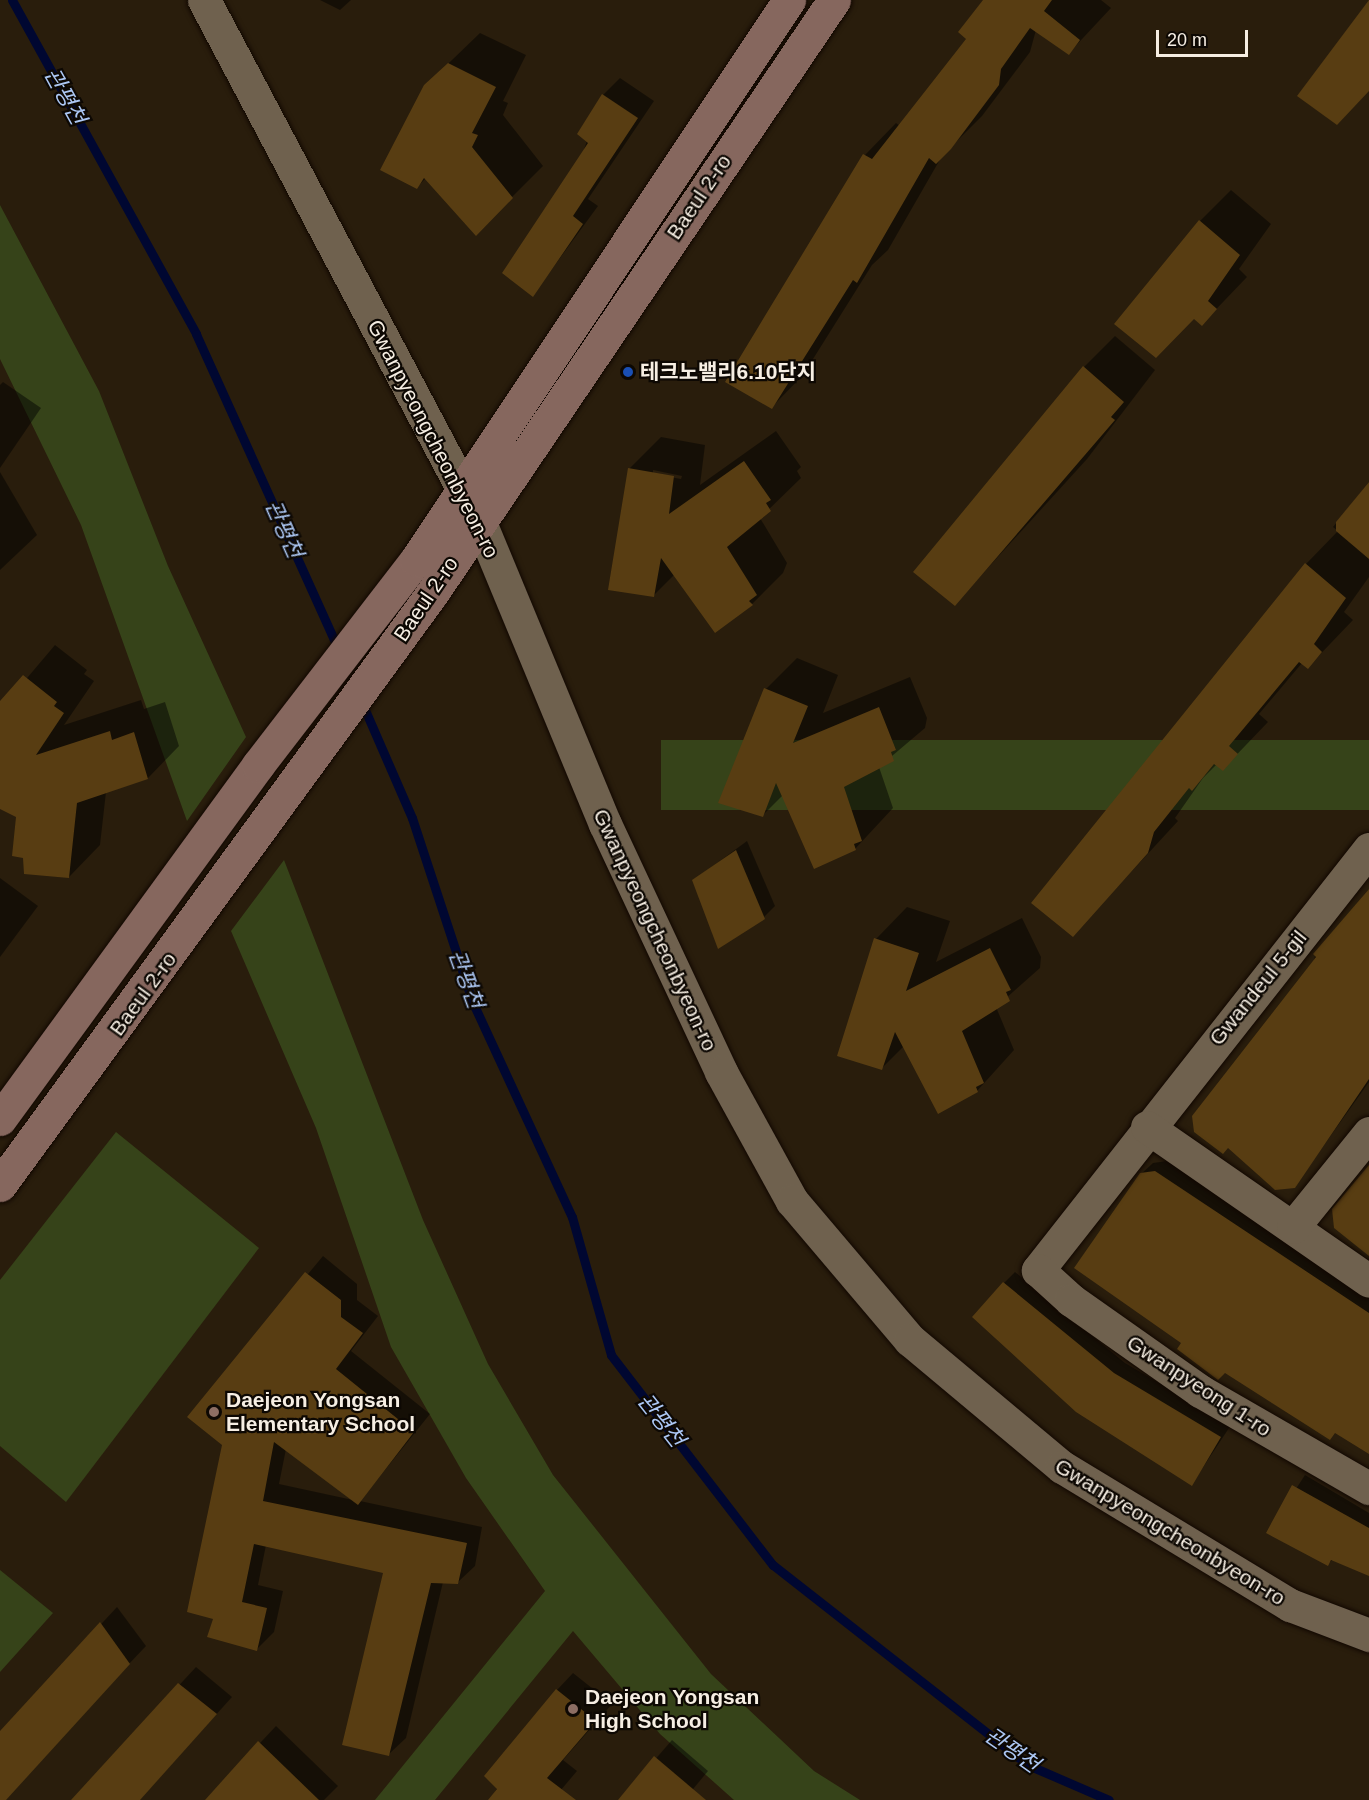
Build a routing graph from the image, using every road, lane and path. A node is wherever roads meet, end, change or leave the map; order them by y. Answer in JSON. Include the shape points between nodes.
{"nodes":[{"id":1,"x":204,"y":0,"type":"edge"},
{"id":2,"x":789,"y":0,"type":"edge"},
{"id":3,"x":834,"y":0,"type":"edge"},
{"id":4,"x":471,"y":506,"type":"junction"},
{"id":5,"x":1369,"y":849,"type":"edge"},
{"id":6,"x":0,"y":1119,"type":"edge"},
{"id":7,"x":1147,"y":1127,"type":"junction"},
{"id":8,"x":1369,"y":1133,"type":"edge"},
{"id":9,"x":0,"y":1185,"type":"edge"},
{"id":10,"x":1293,"y":1227,"type":"junction"},
{"id":11,"x":1038,"y":1270,"type":"joint"},
{"id":12,"x":1369,"y":1281,"type":"edge"},
{"id":13,"x":1369,"y":1488,"type":"edge"},
{"id":14,"x":1369,"y":1635,"type":"edge"}],
"edges":[{"from":1,"to":4,"type":"street","name":"Gwanpyeongcheonbyeon-ro"},
{"from":2,"to":4,"type":"main road","name":"Baeul 2-ro"},
{"from":3,"to":4,"type":"main road","name":"Baeul 2-ro"},
{"from":4,"to":6,"type":"main road","name":"Baeul 2-ro","via":[[416,560],[258,765]]},
{"from":4,"to":9,"type":"main road","name":"Baeul 2-ro","via":[[433,592]]},
{"from":4,"to":14,"type":"street","name":"Gwanpyeongcheonbyeon-ro","via":[[610,835],[721,1072],[792,1201],[910,1340],[1062,1467],[1290,1605]]},
{"from":5,"to":7,"type":"street","name":"Gwandeul 5-gil"},
{"from":7,"to":10,"type":"street"},
{"from":7,"to":11,"type":"street","name":"Gwandeul 5-gil"},
{"from":8,"to":10,"type":"street"},
{"from":10,"to":12,"type":"street"},
{"from":11,"to":13,"type":"street","name":"Gwanpyeong 1-ro","via":[[1071,1300],[1200,1390]]}]}
